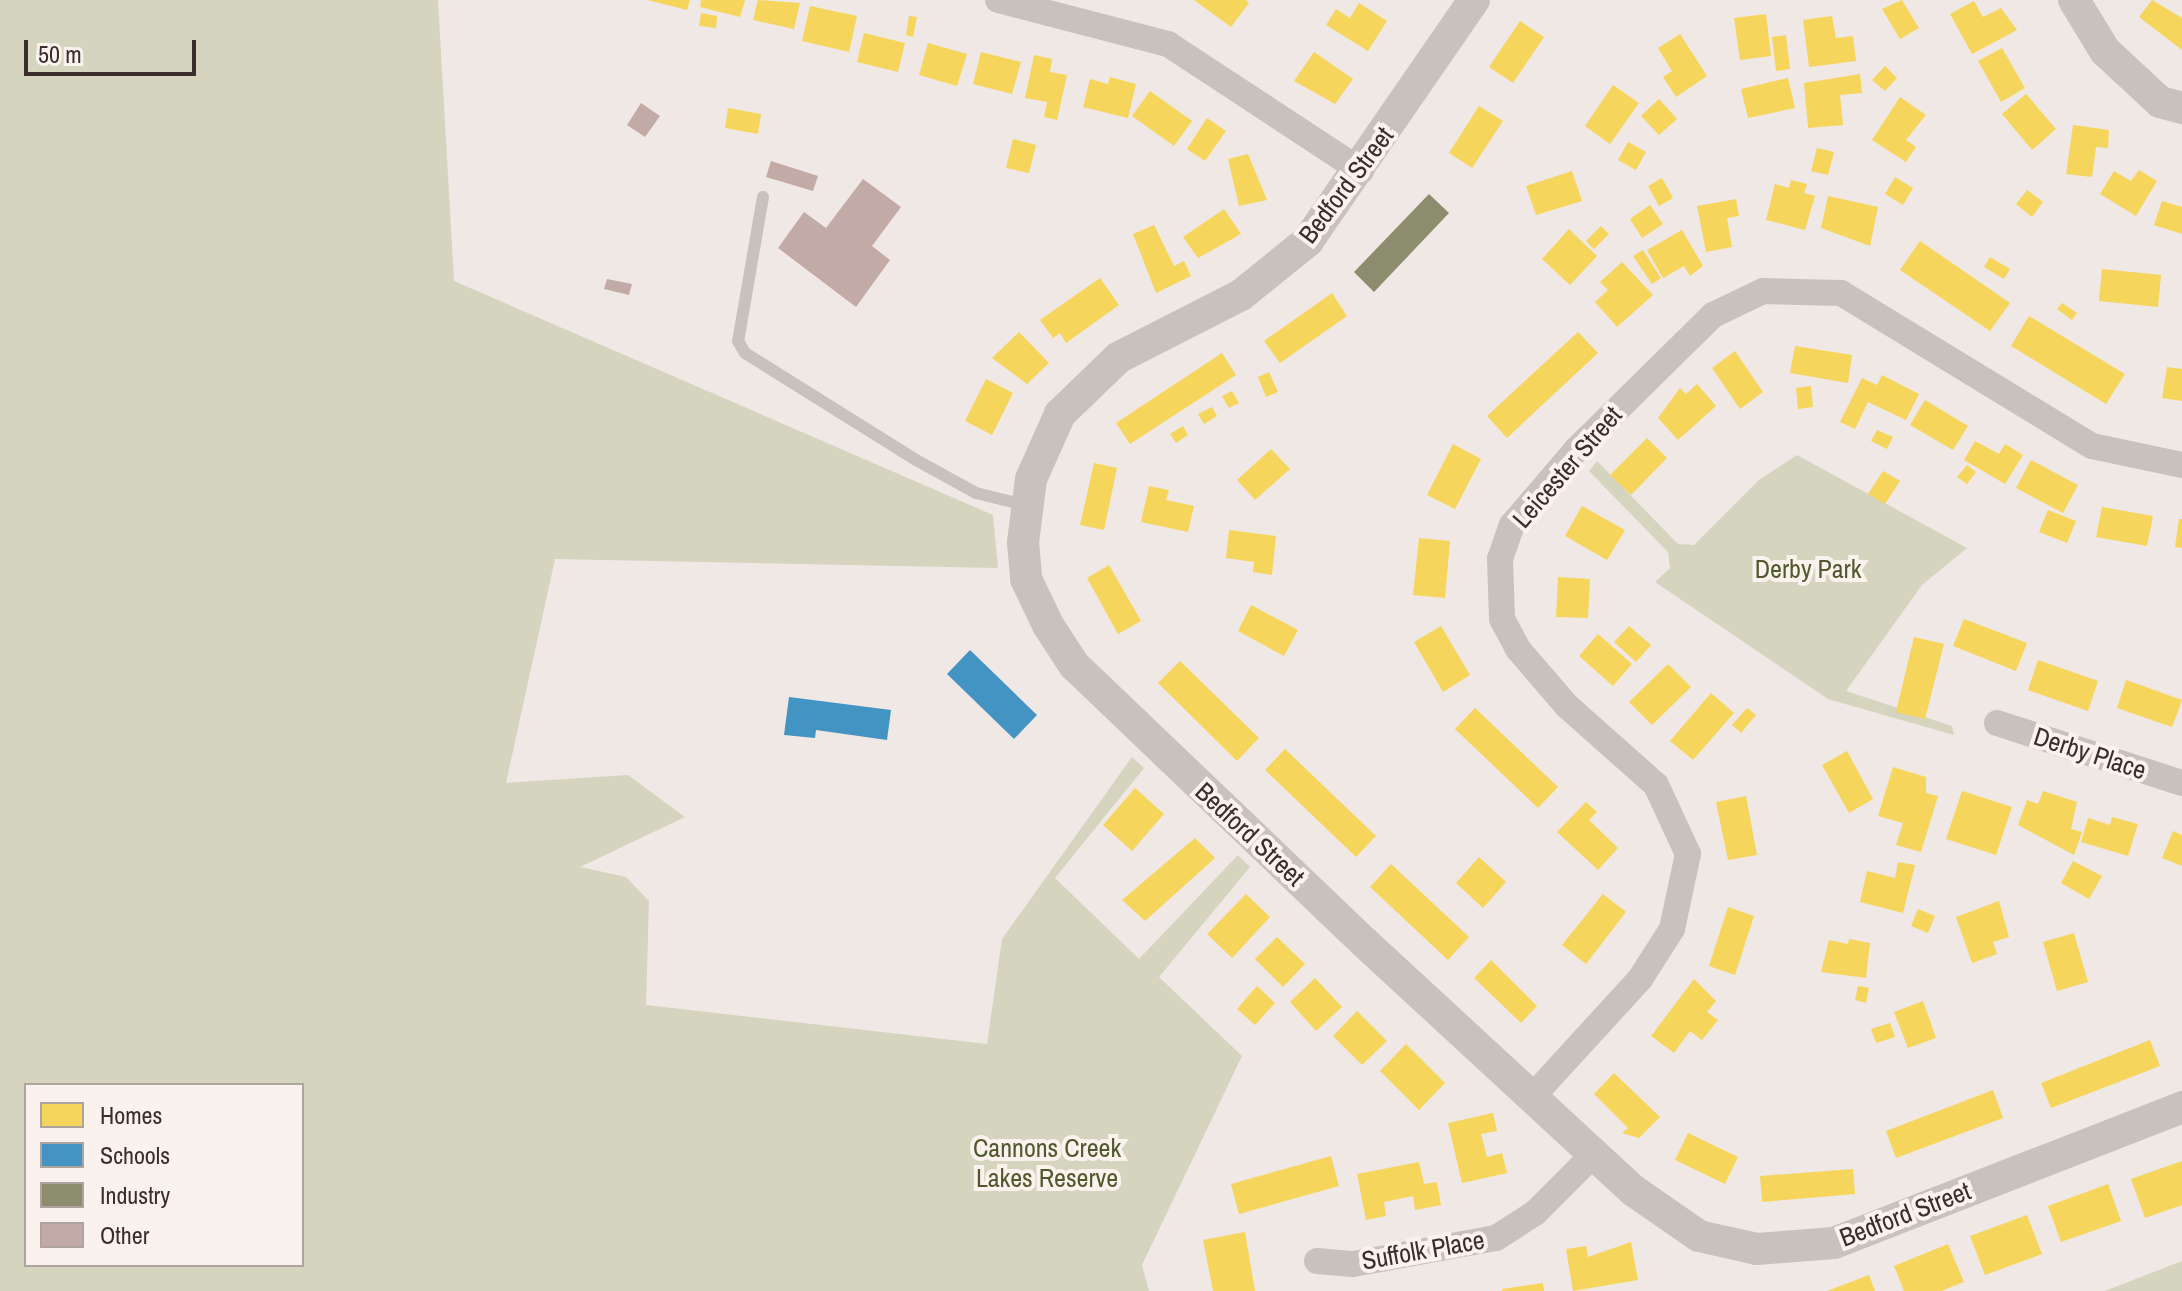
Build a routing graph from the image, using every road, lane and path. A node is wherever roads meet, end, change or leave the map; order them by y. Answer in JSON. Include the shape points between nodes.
{"nodes":[{"id":1,"x":998,"y":0,"type":"edge"},
{"id":2,"x":1474,"y":0,"type":"edge"},
{"id":3,"x":2074,"y":0,"type":"edge"},
{"id":4,"x":2182,"y":108,"type":"edge"},
{"id":5,"x":1361,"y":171,"type":"junction"},
{"id":6,"x":763,"y":197,"type":"dead end"},
{"id":7,"x":2182,"y":465,"type":"edge"},
{"id":8,"x":1027,"y":506,"type":"junction"},
{"id":9,"x":1997,"y":723,"type":"dead end"},
{"id":10,"x":2182,"y":783,"type":"edge"},
{"id":11,"x":1531,"y":1098,"type":"junction"},
{"id":12,"x":2182,"y":1107,"type":"edge"},
{"id":13,"x":1593,"y":1155,"type":"junction"},
{"id":14,"x":1317,"y":1261,"type":"dead end"}],
"edges":[{"from":1,"to":5,"type":"street","via":[[1168,44]]},
{"from":2,"to":5,"type":"street","name":"Bedford Street"},
{"from":3,"to":4,"type":"street","via":[[2105,51],[2160,102]]},
{"from":5,"to":8,"type":"street","name":"Bedford Street","via":[[1281,265],[1233,300],[1118,358],[1060,414],[1042,445]]},
{"from":6,"to":8,"type":"lane","via":[[738,341],[745,353],[889,446],[976,493]]},
{"from":7,"to":11,"type":"street","name":"Leicester Street","via":[[2092,446],[1841,293],[1763,291],[1713,315],[1576,450],[1512,525],[1500,559],[1502,619],[1518,649],[1567,706],[1656,785],[1688,854],[1672,929],[1640,979]]},
{"from":8,"to":11,"type":"street","name":"Bedford Street","via":[[1026,579],[1074,665]]},
{"from":9,"to":10,"type":"street","name":"Derby Place"},
{"from":11,"to":13,"type":"street","name":"Bedford Street"},
{"from":12,"to":13,"type":"street","name":"Bedford Street","via":[[1834,1243],[1757,1249],[1699,1236]]},
{"from":13,"to":14,"type":"street","name":"Suffolk Place","via":[[1535,1213],[1496,1238],[1353,1264]]}]}
